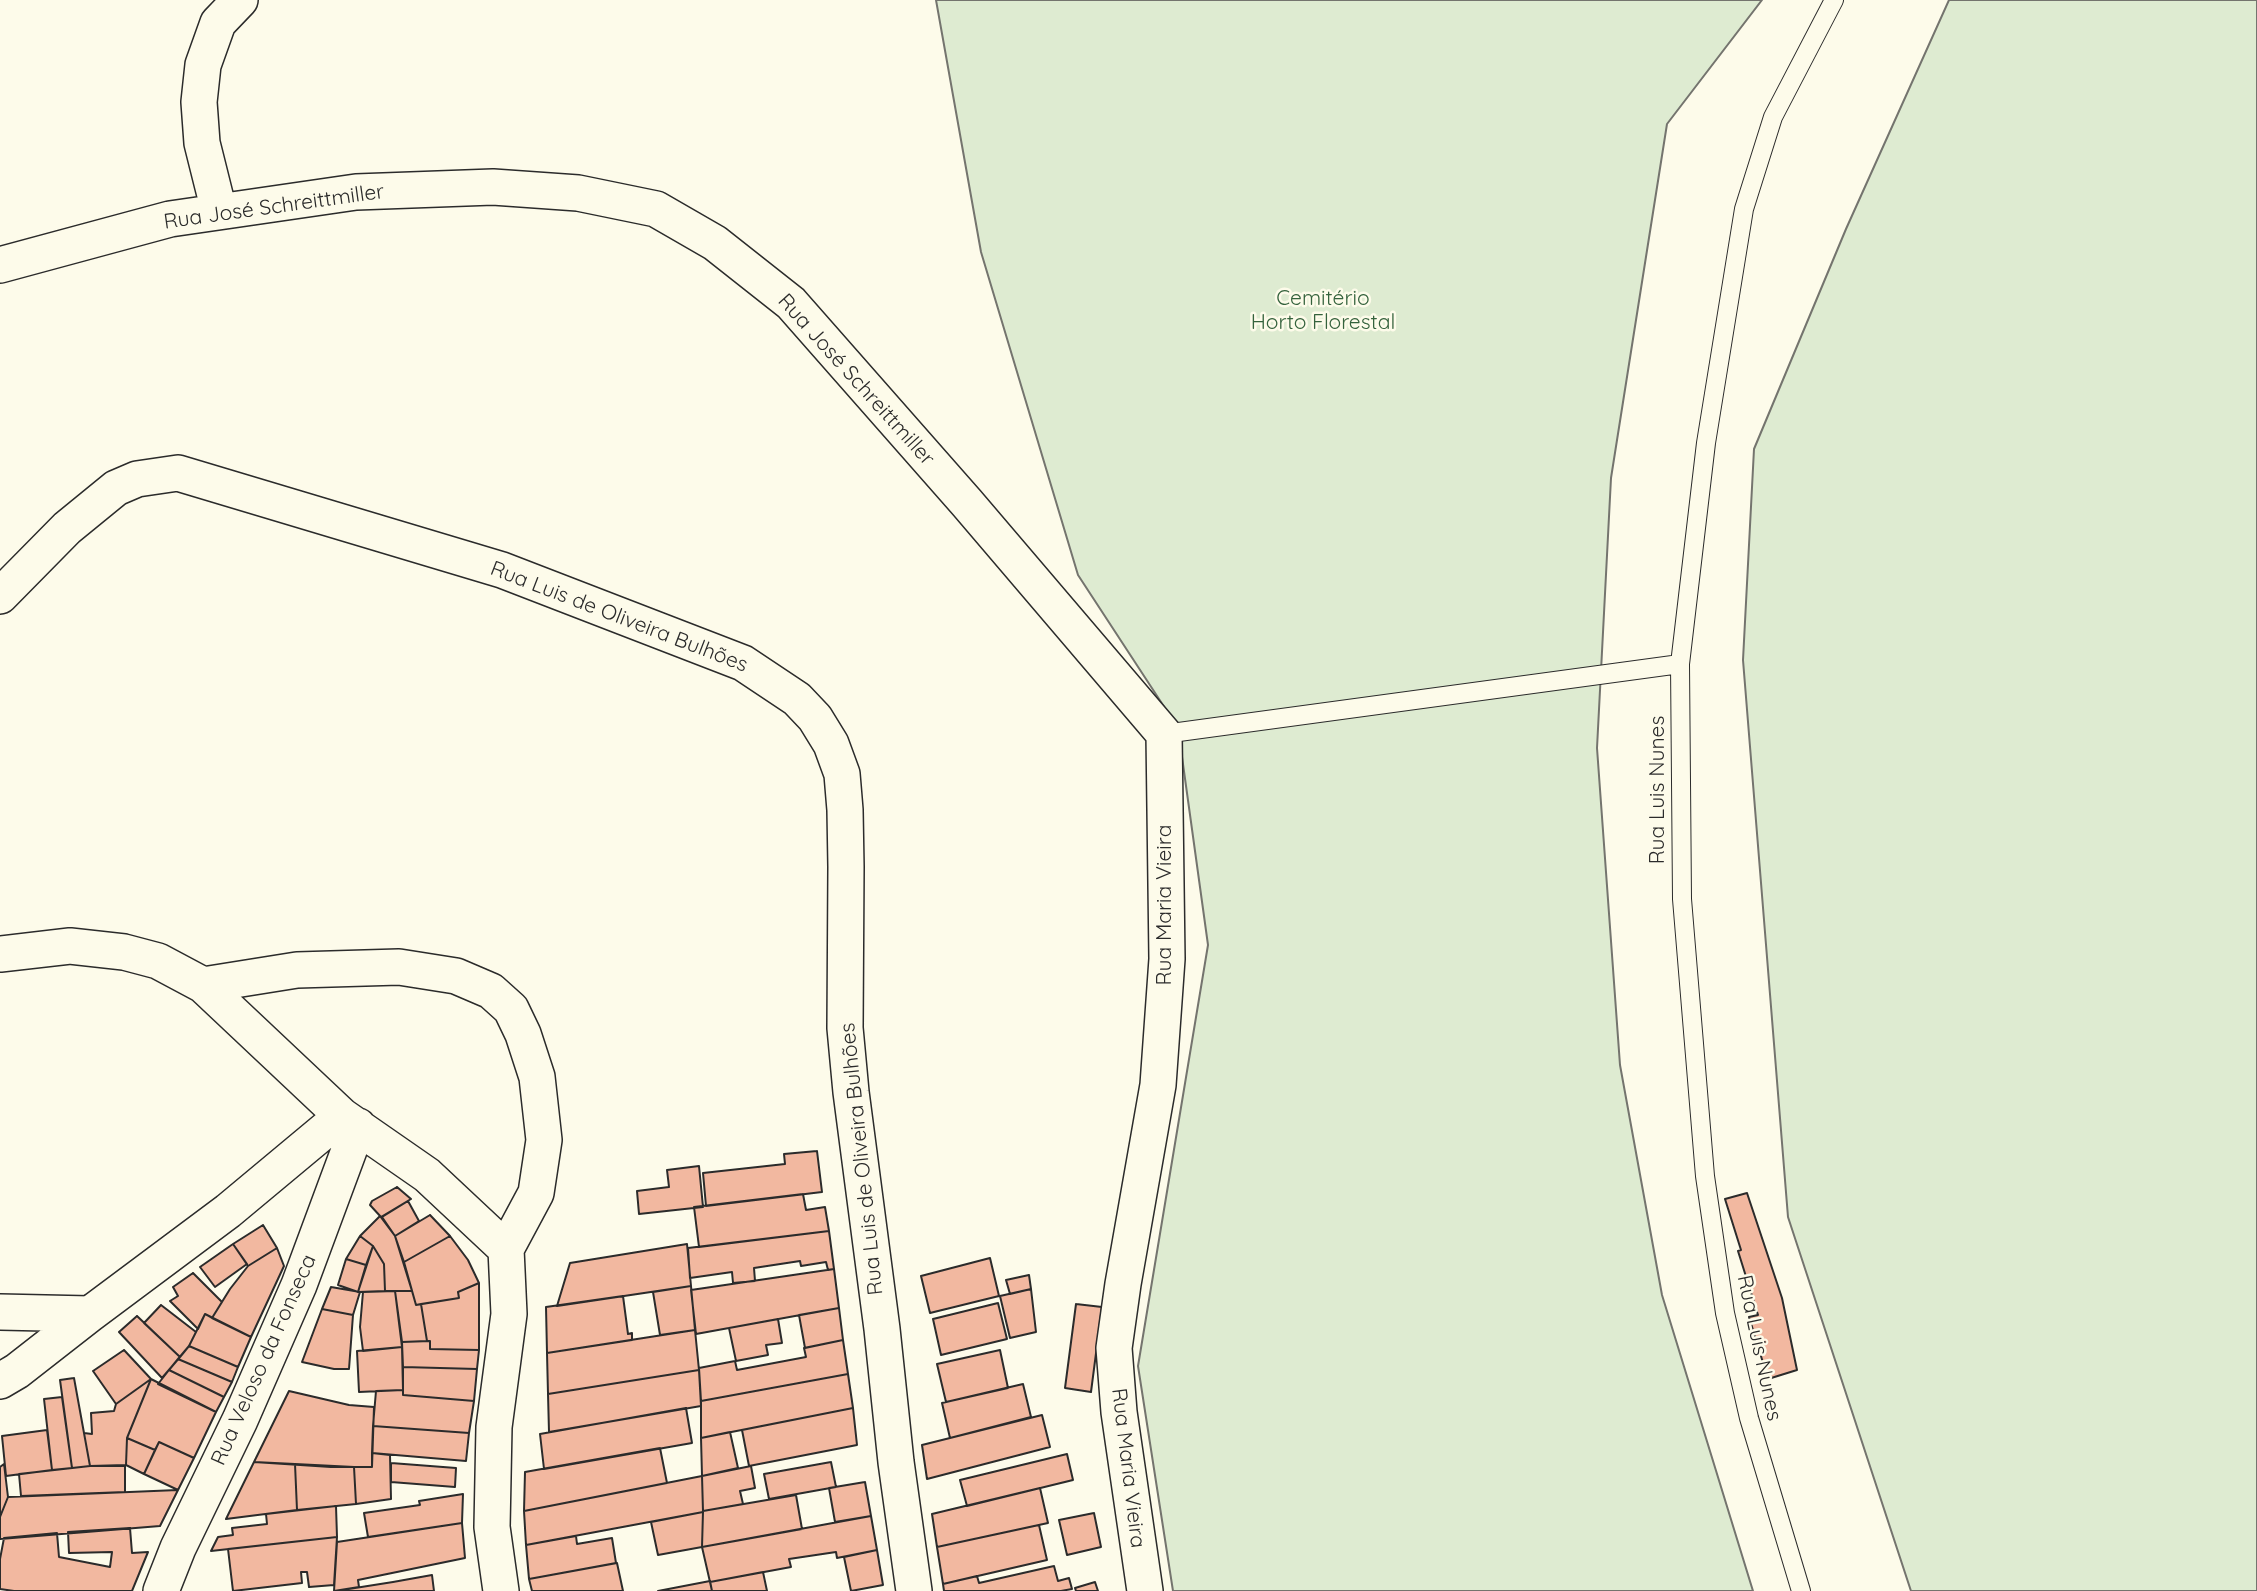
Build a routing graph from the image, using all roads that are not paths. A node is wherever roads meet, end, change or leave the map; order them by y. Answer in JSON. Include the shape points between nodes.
{"nodes":[{"id":1,"x":240,"y":0,"type":"edge"},
{"id":2,"x":1835,"y":0,"type":"edge"},
{"id":3,"x":219,"y":211,"type":"junction"},
{"id":4,"x":0,"y":265,"type":"edge"},
{"id":5,"x":0,"y":596,"type":"edge"},
{"id":6,"x":1680,"y":664,"type":"junction"},
{"id":7,"x":1164,"y":734,"type":"junction"},
{"id":8,"x":0,"y":954,"type":"edge"},
{"id":9,"x":203,"y":985,"type":"junction"},
{"id":10,"x":350,"y":1121,"type":"junction"},
{"id":11,"x":506,"y":1250,"type":"junction"},
{"id":12,"x":0,"y":1312,"type":"edge"},
{"id":13,"x":90,"y":1314,"type":"junction"},
{"id":14,"x":0,"y":1381,"type":"edge"},
{"id":15,"x":161,"y":1591,"type":"edge"},
{"id":16,"x":501,"y":1591,"type":"edge"},
{"id":17,"x":914,"y":1591,"type":"edge"},
{"id":18,"x":1145,"y":1591,"type":"edge"},
{"id":19,"x":1801,"y":1591,"type":"edge"}],
"edges":[{"from":1,"to":3,"type":"street","via":[[218,23],[203,65],[199,102],[202,143]]},
{"from":2,"to":6,"type":"lane","name":"Rua Luis Nunes","via":[[1773,117],[1744,209],[1706,443]]},
{"from":3,"to":4,"type":"street","name":"Rua José Schreittmiller","via":[[170,219]]},
{"from":3,"to":7,"type":"street","name":"Rua José Schreittmiller","via":[[356,192],[493,187],[578,193],[656,209],[715,243],[791,303]]},
{"from":5,"to":17,"type":"street","name":"Rua Luis de Oliveira Bulhões","via":[[116,488],[137,479],[177,473],[502,570],[743,663],[796,699],[815,718],[842,774],[845,1028]]},
{"from":6,"to":7,"type":"lane"},
{"from":6,"to":19,"type":"lane","name":"Rua Luis Nunes","via":[[1682,899],[1705,1176],[1725,1313],[1749,1418]]},
{"from":7,"to":18,"type":"street","name":"Rua Maria Vieira","via":[[1167,959],[1159,1073],[1114,1348]]},
{"from":8,"to":9,"type":"street","via":[[70,946],[124,952],[158,961]]},
{"from":9,"to":10,"type":"street"},
{"from":9,"to":11,"type":"street","via":[[297,970],[399,967],[456,976],[491,991],[511,1009],[523,1034],[537,1077],[544,1140],[536,1193]]},
{"from":10,"to":11,"type":"street","via":[[427,1175]]},
{"from":10,"to":13,"type":"street"},
{"from":10,"to":15,"type":"street","name":"Rua Veloso da Fonseca","via":[[299,1285]]},
{"from":11,"to":16,"type":"street","via":[[509,1314],[494,1427],[492,1527]]},
{"from":12,"to":13,"type":"street"},
{"from":13,"to":14,"type":"street"}]}
